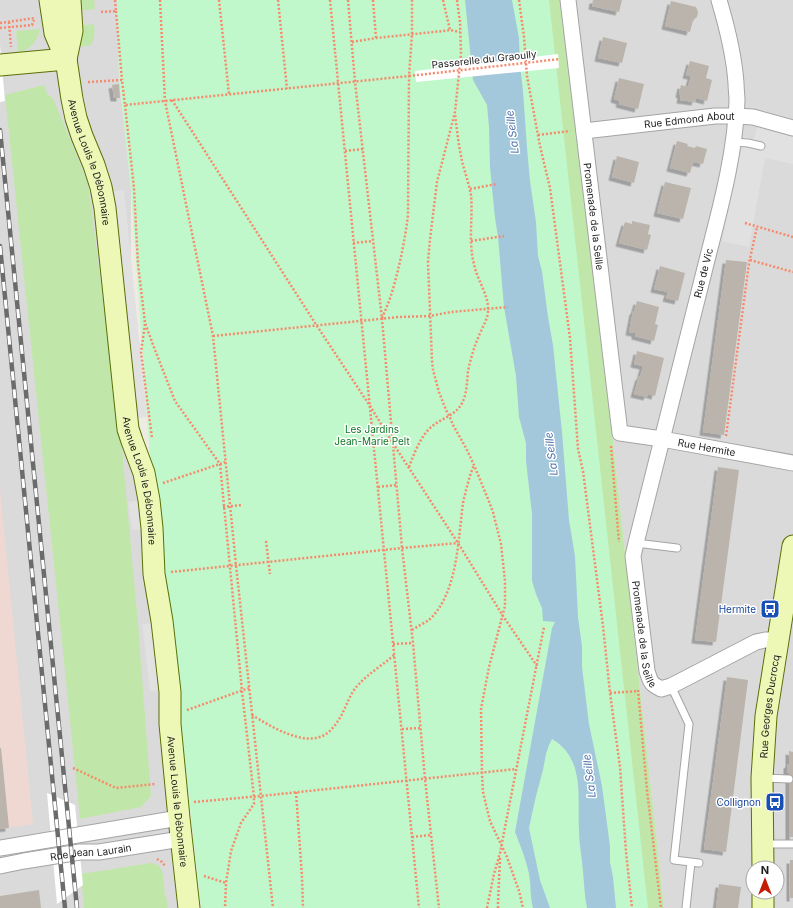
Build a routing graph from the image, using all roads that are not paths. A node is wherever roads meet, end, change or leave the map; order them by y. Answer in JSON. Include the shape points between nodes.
{"nodes":[{"id":1,"x":50,"y":0,"type":"edge"},
{"id":2,"x":70,"y":0,"type":"edge"},
{"id":3,"x":568,"y":0,"type":"edge"},
{"id":4,"x":719,"y":0,"type":"edge"},
{"id":5,"x":66,"y":58,"type":"junction"},
{"id":6,"x":6,"y":59,"type":"edge"},
{"id":7,"x":736,"y":116,"type":"junction"},
{"id":8,"x":793,"y":128,"type":"edge"},
{"id":9,"x":578,"y":131,"type":"junction"},
{"id":10,"x":733,"y":142,"type":"junction"},
{"id":11,"x":761,"y":146,"type":"dead end"},
{"id":12,"x":620,"y":433,"type":"joint"},
{"id":13,"x":662,"y":439,"type":"junction"},
{"id":14,"x":793,"y":463,"type":"edge"},
{"id":15,"x":636,"y":543,"type":"junction"},
{"id":16,"x":677,"y":548,"type":"dead end"},
{"id":17,"x":792,"y":556,"type":"edge"},
{"id":18,"x":778,"y":640,"type":"junction"},
{"id":19,"x":671,"y":686,"type":"junction"},
{"id":20,"x":762,"y":778,"type":"junction"},
{"id":21,"x":789,"y":779,"type":"dead end"},
{"id":22,"x":179,"y":818,"type":"junction"},
{"id":23,"x":181,"y":839,"type":"junction"},
{"id":24,"x":762,"y":844,"type":"junction"},
{"id":25,"x":793,"y":844,"type":"edge"},
{"id":26,"x":1,"y":855,"type":"edge"},
{"id":27,"x":763,"y":860,"type":"edge"},
{"id":28,"x":691,"y":862,"type":"junction"},
{"id":29,"x":698,"y":863,"type":"dead end"},
{"id":30,"x":189,"y":908,"type":"edge"},
{"id":31,"x":686,"y":908,"type":"edge"}],
"edges":[{"from":1,"to":5,"type":"street","name":"Avenue Louis le Débonnaire","via":[[55,33]]},
{"from":2,"to":5,"type":"street","name":"Avenue Louis le Débonnaire","via":[[72,31]]},
{"from":3,"to":9,"type":"street","name":"Promenade de la Seille"},
{"from":4,"to":7,"type":"street","name":"Rue de Vic","via":[[735,70]]},
{"from":5,"to":6,"type":"street"},
{"from":5,"to":22,"type":"street","name":"Avenue Louis le Débonnaire","via":[[76,118],[94,165],[105,208],[128,429],[148,491],[154,574],[170,692],[170,724]]},
{"from":7,"to":8,"type":"street","name":"Rue Edmond About","via":[[753,117]]},
{"from":7,"to":9,"type":"street","name":"Rue Edmond About","via":[[714,116]]},
{"from":7,"to":10,"type":"street","name":"Rue de Vic"},
{"from":9,"to":12,"type":"street","name":"Promenade de la Seille"},
{"from":10,"to":11,"type":"lane"},
{"from":10,"to":13,"type":"street","name":"Rue de Vic","via":[[730,165]]},
{"from":12,"to":13,"type":"street","name":"Rue Hermite"},
{"from":13,"to":14,"type":"street","name":"Rue Hermite"},
{"from":13,"to":15,"type":"street","name":"Rue de Vic"},
{"from":15,"to":16,"type":"lane"},
{"from":15,"to":19,"type":"street","name":"Promenade de la Seille","via":[[634,556],[647,671],[650,681],[661,689]]},
{"from":17,"to":18,"type":"street","name":"Rue Georges Ducrocq"},
{"from":18,"to":19,"type":"street","name":"Promenade de la Seille","via":[[756,642]]},
{"from":18,"to":20,"type":"street","name":"Rue Georges Ducrocq","via":[[766,716]]},
{"from":19,"to":28,"type":"lane","via":[[689,724],[674,860]]},
{"from":20,"to":21,"type":"lane"},
{"from":20,"to":24,"type":"street","name":"Rue Georges Ducrocq"},
{"from":22,"to":23,"type":"street","name":"Avenue Louis le Débonnaire"},
{"from":22,"to":26,"type":"street","name":"Rue Jean Laurain"},
{"from":23,"to":26,"type":"street","name":"Rue Jean Laurain","via":[[24,861]]},
{"from":23,"to":30,"type":"street","name":"Avenue Louis le Débonnaire"},
{"from":24,"to":25,"type":"lane"},
{"from":24,"to":27,"type":"street","name":"Rue Georges Ducrocq"},
{"from":28,"to":29,"type":"lane"},
{"from":28,"to":31,"type":"lane"}]}
